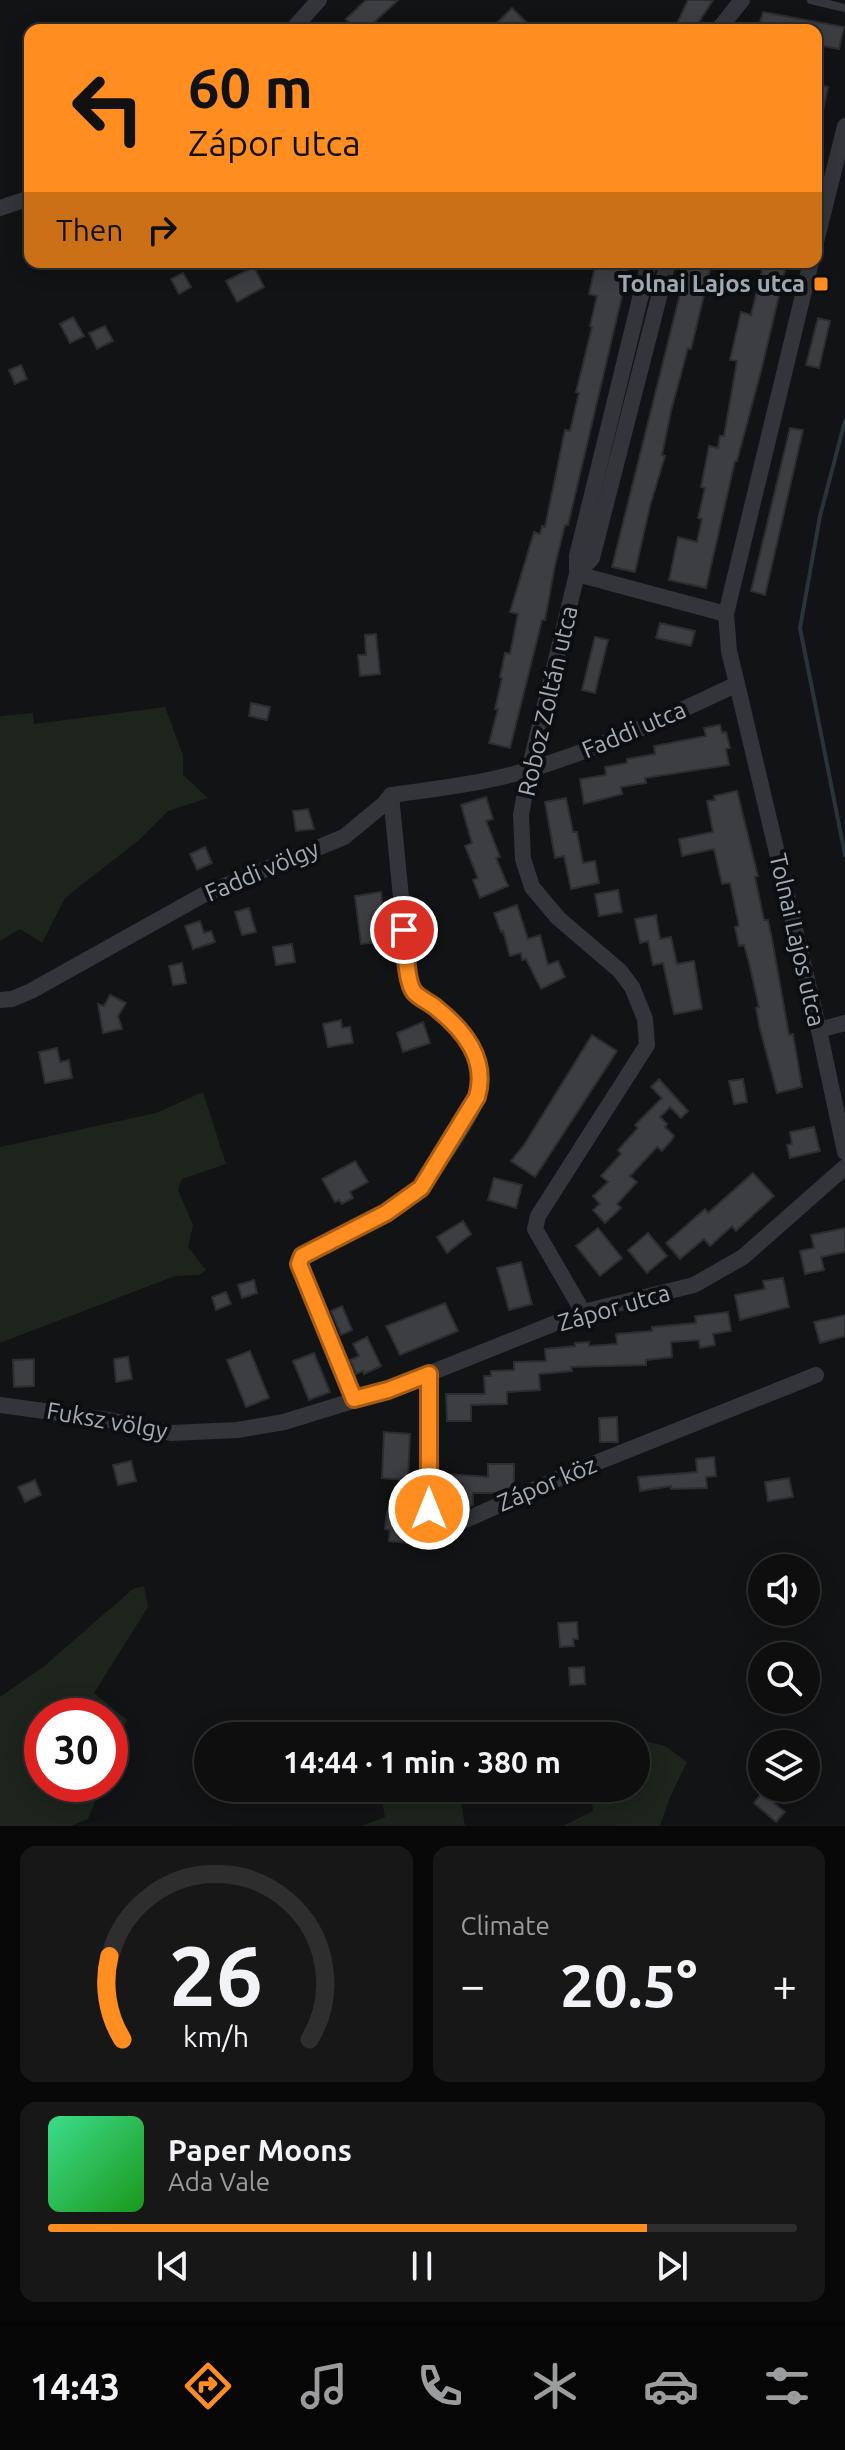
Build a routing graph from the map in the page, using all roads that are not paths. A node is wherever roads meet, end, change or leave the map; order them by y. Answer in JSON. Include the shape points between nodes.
{"nodes":[{"id":1,"x":319,"y":0,"type":"edge"},
{"id":2,"x":742,"y":0,"type":"edge"},
{"id":3,"x":811,"y":0,"type":"edge"},
{"id":4,"x":845,"y":8,"type":"edge"},
{"id":5,"x":297,"y":24,"type":"edge"},
{"id":6,"x":723,"y":24,"type":"edge"},
{"id":7,"x":735,"y":24,"type":"edge"},
{"id":8,"x":845,"y":126,"type":"edge"},
{"id":9,"x":24,"y":200,"type":"edge"},
{"id":10,"x":0,"y":208,"type":"edge"},
{"id":11,"x":822,"y":218,"type":"edge"},
{"id":12,"x":648,"y":268,"type":"edge"},
{"id":13,"x":666,"y":268,"type":"edge"},
{"id":14,"x":810,"y":268,"type":"edge"},
{"id":15,"x":577,"y":574,"type":"junction"},
{"id":16,"x":726,"y":614,"type":"junction"},
{"id":17,"x":737,"y":684,"type":"junction"},
{"id":18,"x":529,"y":770,"type":"junction"},
{"id":19,"x":391,"y":795,"type":"junction"},
{"id":20,"x":0,"y":1000,"type":"edge"},
{"id":21,"x":845,"y":1023,"type":"edge"},
{"id":22,"x":819,"y":1030,"type":"junction"},
{"id":23,"x":845,"y":1152,"type":"edge"},
{"id":24,"x":845,"y":1167,"type":"edge"},
{"id":25,"x":583,"y":1312,"type":"junction"},
{"id":26,"x":429,"y":1374,"type":"junction"},
{"id":27,"x":816,"y":1375,"type":"dead end"},
{"id":28,"x":354,"y":1399,"type":"junction"},
{"id":29,"x":0,"y":1405,"type":"edge"}],
"edges":[{"from":1,"to":5,"type":"street"},
{"from":2,"to":6,"type":"street"},
{"from":2,"to":7,"type":"street"},
{"from":3,"to":4,"type":"lane"},
{"from":8,"to":11,"type":"street"},
{"from":9,"to":10,"type":"street"},
{"from":12,"to":15,"type":"street","name":"Roboz Zoltán utca","via":[[577,556]]},
{"from":13,"to":15,"type":"street","name":"Roboz Zoltán utca","via":[[592,558]]},
{"from":14,"to":16,"type":"street","name":"Tolnai Lajos utca"},
{"from":15,"to":16,"type":"street"},
{"from":15,"to":18,"type":"street","name":"Roboz Zoltán utca"},
{"from":16,"to":17,"type":"street","name":"Tolnai Lajos utca"},
{"from":17,"to":18,"type":"street","name":"Faddi utca"},
{"from":17,"to":22,"type":"street","name":"Tolnai Lajos utca"},
{"from":18,"to":19,"type":"street"},
{"from":18,"to":25,"type":"street","name":"Roboz Zoltán utca","via":[[521,815],[523,859],[532,887],[558,918],[620,971],[645,1019],[647,1045],[538,1216],[535,1229]]},
{"from":19,"to":20,"type":"street","name":"Faddi völgy","via":[[344,837],[203,895],[31,991]]},
{"from":19,"to":28,"type":"street","via":[[409,979],[414,991],[468,1040],[476,1052],[481,1084],[421,1188],[386,1213],[302,1256],[299,1264]]},
{"from":21,"to":22,"type":"street"},
{"from":22,"to":23,"type":"street","name":"Tolnai Lajos utca"},
{"from":24,"to":25,"type":"street","name":"Zápor utca","via":[[743,1257],[694,1285]]},
{"from":25,"to":26,"type":"street","name":"Zápor utca"},
{"from":26,"to":27,"type":"street","name":"Zápor köz","via":[[429,1536]]},
{"from":26,"to":28,"type":"street","name":"Zápor utca"},
{"from":28,"to":29,"type":"street","name":"Fuksz völgy","via":[[284,1422],[171,1433]]}]}
